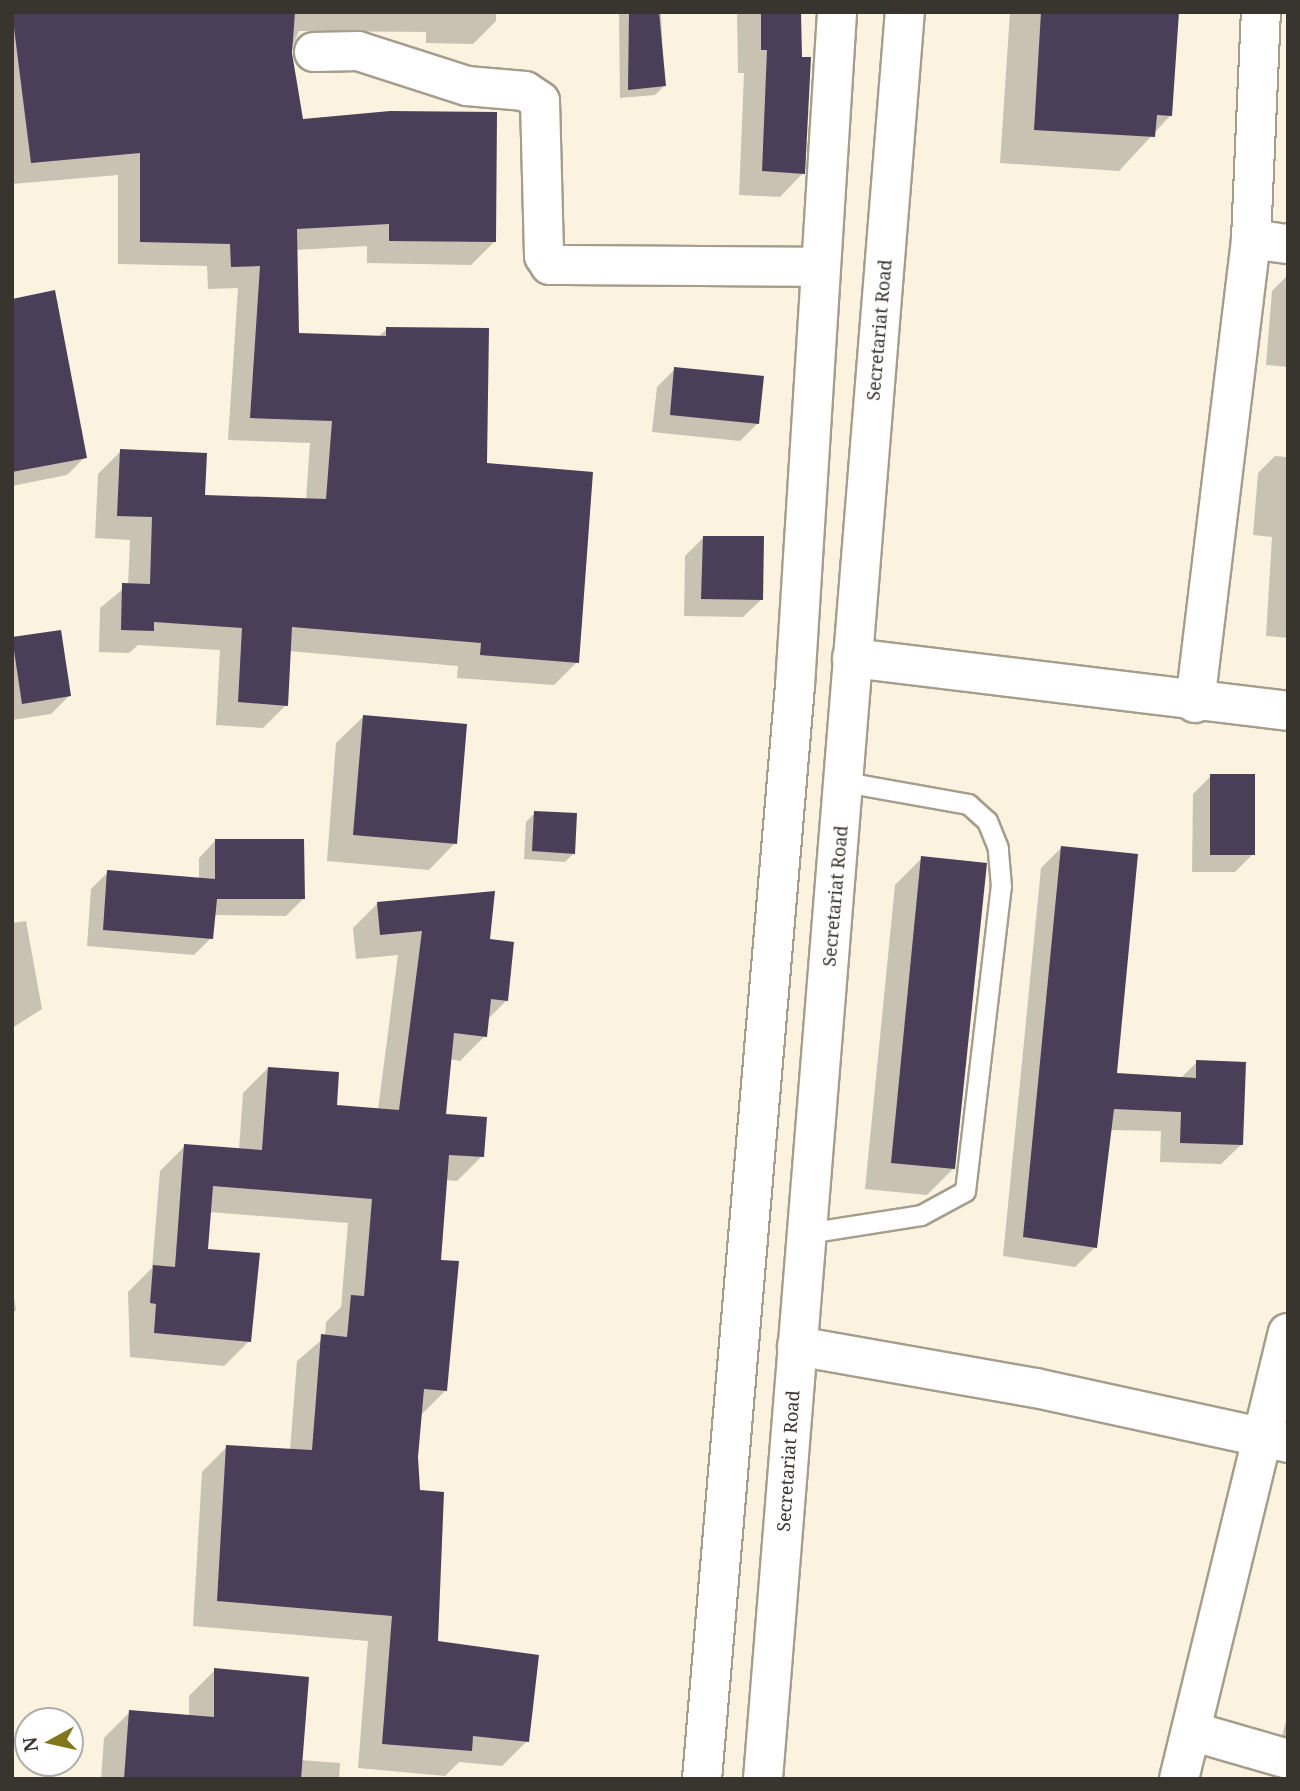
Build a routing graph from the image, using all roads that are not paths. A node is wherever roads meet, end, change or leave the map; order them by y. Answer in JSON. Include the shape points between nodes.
{"nodes":[{"id":1,"x":837,"y":12,"type":"edge"},
{"id":2,"x":905,"y":12,"type":"edge"},
{"id":3,"x":1261,"y":12,"type":"edge"},
{"id":4,"x":314,"y":52,"type":"dead end"},
{"id":5,"x":1270,"y":241,"type":"edge"},
{"id":6,"x":818,"y":267,"type":"junction"},
{"id":7,"x":852,"y":658,"type":"junction"},
{"id":8,"x":1195,"y":703,"type":"junction"},
{"id":9,"x":1288,"y":711,"type":"edge"},
{"id":10,"x":845,"y":782,"type":"junction"},
{"id":11,"x":807,"y":1233,"type":"junction"},
{"id":12,"x":1288,"y":1333,"type":"edge"},
{"id":13,"x":797,"y":1346,"type":"junction"},
{"id":14,"x":1276,"y":1440,"type":"edge"},
{"id":15,"x":1191,"y":1731,"type":"junction"},
{"id":16,"x":1288,"y":1759,"type":"edge"},
{"id":17,"x":702,"y":1779,"type":"edge"},
{"id":18,"x":763,"y":1779,"type":"edge"},
{"id":19,"x":1179,"y":1779,"type":"edge"}],
"edges":[{"from":1,"to":6,"type":"street"},
{"from":2,"to":7,"type":"street","name":"Secretariat Road"},
{"from":3,"to":5,"type":"street"},
{"from":4,"to":6,"type":"street","via":[[358,51],[467,86],[525,90],[540,101],[544,256],[550,265]]},
{"from":5,"to":8,"type":"street"},
{"from":6,"to":17,"type":"street","via":[[794,700]]},
{"from":7,"to":8,"type":"street"},
{"from":7,"to":10,"type":"street","name":"Secretariat Road"},
{"from":8,"to":9,"type":"street"},
{"from":10,"to":11,"type":"street","name":"Secretariat Road"},
{"from":10,"to":11,"type":"lane","via":[[968,804],[987,821],[1001,886],[965,1191],[921,1215]]},
{"from":11,"to":13,"type":"street","name":"Secretariat Road"},
{"from":12,"to":14,"type":"street"},
{"from":13,"to":14,"type":"street","via":[[1036,1388]]},
{"from":13,"to":18,"type":"street","name":"Secretariat Road"},
{"from":14,"to":15,"type":"street"},
{"from":15,"to":16,"type":"street"},
{"from":15,"to":19,"type":"street"}]}
